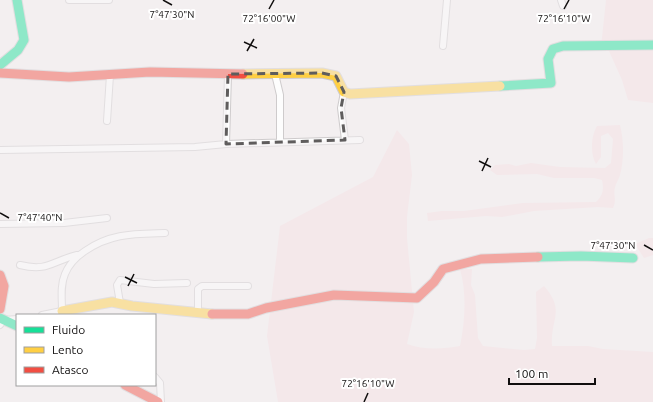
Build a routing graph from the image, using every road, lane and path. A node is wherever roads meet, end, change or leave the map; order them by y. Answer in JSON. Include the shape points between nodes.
{"nodes":[{"id":1,"x":18,"y":0,"type":"edge"},
{"id":2,"x":69,"y":0,"type":"edge"},
{"id":3,"x":109,"y":0,"type":"edge"},
{"id":4,"x":447,"y":0,"type":"edge"},
{"id":5,"x":653,"y":45,"type":"edge"},
{"id":6,"x":443,"y":46,"type":"dead end"},
{"id":7,"x":0,"y":65,"type":"edge"},
{"id":8,"x":0,"y":73,"type":"edge"},
{"id":9,"x":110,"y":74,"type":"junction"},
{"id":10,"x":228,"y":74,"type":"junction"},
{"id":11,"x":275,"y":74,"type":"junction"},
{"id":12,"x":344,"y":92,"type":"junction"},
{"id":13,"x":107,"y":121,"type":"dead end"},
{"id":14,"x":345,"y":140,"type":"junction"},
{"id":15,"x":360,"y":140,"type":"dead end"},
{"id":16,"x":280,"y":142,"type":"junction"},
{"id":17,"x":226,"y":144,"type":"junction"},
{"id":18,"x":0,"y":150,"type":"edge"},
{"id":19,"x":107,"y":218,"type":"dead end"},
{"id":20,"x":0,"y":224,"type":"edge"},
{"id":21,"x":165,"y":234,"type":"dead end"},
{"id":22,"x":80,"y":254,"type":"junction"},
{"id":23,"x":633,"y":258,"type":"dead end"},
{"id":24,"x":20,"y":266,"type":"dead end"},
{"id":25,"x":0,"y":275,"type":"edge"},
{"id":26,"x":187,"y":283,"type":"dead end"},
{"id":27,"x":248,"y":286,"type":"dead end"},
{"id":28,"x":120,"y":303,"type":"junction"},
{"id":29,"x":0,"y":309,"type":"edge"},
{"id":30,"x":62,"y":311,"type":"junction"},
{"id":31,"x":198,"y":312,"type":"junction"},
{"id":32,"x":47,"y":314,"type":"edge"},
{"id":33,"x":16,"y":318,"type":"edge"},
{"id":34,"x":1,"y":321,"type":"edge"},
{"id":35,"x":16,"y":326,"type":"edge"},
{"id":36,"x":156,"y":378,"type":"edge"},
{"id":37,"x":127,"y":386,"type":"edge"},
{"id":38,"x":159,"y":402,"type":"edge"}],
"edges":[{"from":1,"to":7,"type":"main road","via":[[24,40],[18,50]]},
{"from":2,"to":3,"type":"street"},
{"from":4,"to":6,"type":"street"},
{"from":5,"to":12,"type":"main road","via":[[563,46],[552,49],[548,59],[551,83],[350,94]]},
{"from":8,"to":9,"type":"main road","via":[[70,77]]},
{"from":9,"to":10,"type":"main road"},
{"from":9,"to":13,"type":"street"},
{"from":10,"to":11,"type":"main road"},
{"from":10,"to":17,"type":"street"},
{"from":11,"to":12,"type":"main road","via":[[331,74],[336,76]]},
{"from":11,"to":16,"type":"street","via":[[280,95]]},
{"from":12,"to":14,"type":"street","via":[[341,108]]},
{"from":14,"to":15,"type":"street"},
{"from":14,"to":16,"type":"street"},
{"from":16,"to":17,"type":"street"},
{"from":17,"to":18,"type":"street","via":[[195,147]]},
{"from":19,"to":20,"type":"street","via":[[64,223]]},
{"from":21,"to":22,"type":"street","via":[[128,234],[107,238]]},
{"from":22,"to":24,"type":"street","via":[[46,267],[34,269]]},
{"from":22,"to":30,"type":"street","via":[[71,262],[65,274]]},
{"from":23,"to":31,"type":"main road","via":[[582,256],[480,259],[443,269],[417,298],[344,294],[266,308],[248,314]]},
{"from":25,"to":29,"type":"main road","via":[[4,286]]},
{"from":26,"to":28,"type":"street","via":[[154,284],[120,280],[117,285]]},
{"from":27,"to":31,"type":"street","via":[[202,286],[198,289]]},
{"from":28,"to":30,"type":"main road","via":[[95,304]]},
{"from":28,"to":31,"type":"main road"},
{"from":30,"to":32,"type":"street"},
{"from":33,"to":34,"type":"street"},
{"from":34,"to":35,"type":"main road"},
{"from":36,"to":38,"type":"street","via":[[160,383]]},
{"from":37,"to":38,"type":"main road"}]}
